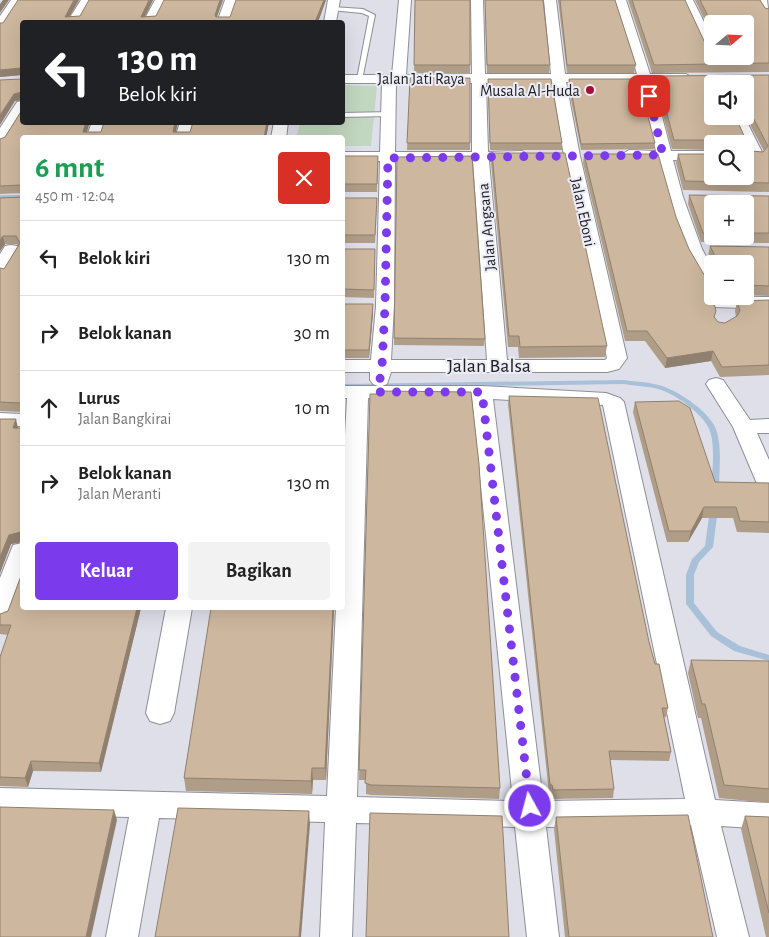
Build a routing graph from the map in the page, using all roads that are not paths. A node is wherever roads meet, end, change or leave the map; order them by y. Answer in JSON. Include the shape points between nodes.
{"nodes":[{"id":1,"x":17,"y":0,"type":"edge"},
{"id":2,"x":87,"y":0,"type":"edge"},
{"id":3,"x":161,"y":0,"type":"edge"},
{"id":4,"x":231,"y":0,"type":"edge"},
{"id":5,"x":406,"y":0,"type":"edge"},
{"id":6,"x":477,"y":0,"type":"edge"},
{"id":7,"x":550,"y":0,"type":"edge"},
{"id":8,"x":620,"y":0,"type":"edge"},
{"id":9,"x":687,"y":0,"type":"edge"},
{"id":10,"x":761,"y":0,"type":"edge"},
{"id":11,"x":333,"y":5,"type":"edge"},
{"id":12,"x":769,"y":12,"type":"edge"},
{"id":13,"x":74,"y":20,"type":"edge"},
{"id":14,"x":151,"y":20,"type":"edge"},
{"id":15,"x":224,"y":20,"type":"edge"},
{"id":16,"x":330,"y":20,"type":"edge"},
{"id":17,"x":0,"y":25,"type":"edge"},
{"id":18,"x":704,"y":34,"type":"edge"},
{"id":19,"x":478,"y":78,"type":"junction"},
{"id":20,"x":700,"y":78,"type":"edge"},
{"id":21,"x":345,"y":79,"type":"edge"},
{"id":22,"x":360,"y":79,"type":"junction"},
{"id":23,"x":394,"y":79,"type":"junction"},
{"id":24,"x":558,"y":79,"type":"junction"},
{"id":25,"x":644,"y":79,"type":"junction"},
{"id":26,"x":20,"y":108,"type":"edge"},
{"id":27,"x":388,"y":114,"type":"junction"},
{"id":28,"x":345,"y":115,"type":"edge"},
{"id":29,"x":741,"y":125,"type":"edge"},
{"id":30,"x":0,"y":140,"type":"edge"},
{"id":31,"x":480,"y":155,"type":"junction"},
{"id":32,"x":663,"y":155,"type":"junction"},
{"id":33,"x":535,"y":156,"type":"edge"},
{"id":34,"x":554,"y":156,"type":"edge"},
{"id":35,"x":572,"y":156,"type":"junction"},
{"id":36,"x":590,"y":156,"type":"edge"},
{"id":37,"x":618,"y":156,"type":"edge"},
{"id":38,"x":704,"y":156,"type":"edge"},
{"id":39,"x":757,"y":156,"type":"edge"},
{"id":40,"x":345,"y":157,"type":"edge"},
{"id":41,"x":388,"y":158,"type":"junction"},
{"id":42,"x":676,"y":197,"type":"junction"},
{"id":43,"x":694,"y":197,"type":"edge"},
{"id":44,"x":369,"y":199,"type":"edge"},
{"id":45,"x":387,"y":199,"type":"junction"},
{"id":46,"x":693,"y":249,"type":"junction"},
{"id":47,"x":712,"y":249,"type":"edge"},
{"id":48,"x":11,"y":250,"type":"edge"},
{"id":49,"x":704,"y":269,"type":"edge"},
{"id":50,"x":0,"y":271,"type":"edge"},
{"id":51,"x":754,"y":302,"type":"edge"},
{"id":52,"x":769,"y":303,"type":"edge"},
{"id":53,"x":722,"y":305,"type":"edge"},
{"id":54,"x":726,"y":322,"type":"edge"},
{"id":55,"x":612,"y":344,"type":"joint"},
{"id":56,"x":497,"y":365,"type":"junction"},
{"id":57,"x":345,"y":368,"type":"edge"},
{"id":58,"x":370,"y":383,"type":"edge"},
{"id":59,"x":716,"y":384,"type":"dead end"},
{"id":60,"x":482,"y":392,"type":"junction"},
{"id":61,"x":0,"y":420,"type":"edge"},
{"id":62,"x":20,"y":420,"type":"edge"},
{"id":63,"x":769,"y":426,"type":"edge"},
{"id":64,"x":744,"y":427,"type":"junction"},
{"id":65,"x":769,"y":486,"type":"edge"},
{"id":66,"x":20,"y":557,"type":"edge"},
{"id":67,"x":179,"y":610,"type":"edge"},
{"id":68,"x":0,"y":613,"type":"edge"},
{"id":69,"x":160,"y":713,"type":"dead end"},
{"id":70,"x":0,"y":801,"type":"edge"},
{"id":71,"x":146,"y":806,"type":"junction"},
{"id":72,"x":341,"y":810,"type":"junction"},
{"id":73,"x":703,"y":812,"type":"junction"},
{"id":74,"x":530,"y":814,"type":"junction"},
{"id":75,"x":769,"y":816,"type":"edge"},
{"id":76,"x":122,"y":937,"type":"edge"},
{"id":77,"x":336,"y":937,"type":"edge"},
{"id":78,"x":543,"y":937,"type":"edge"},
{"id":79,"x":732,"y":937,"type":"edge"}],
"edges":[{"from":1,"to":17,"type":"street"},
{"from":2,"to":13,"type":"street"},
{"from":3,"to":14,"type":"street"},
{"from":4,"to":15,"type":"street"},
{"from":5,"to":23,"type":"street"},
{"from":6,"to":19,"type":"street","name":"Jalan Angsana"},
{"from":7,"to":24,"type":"street","name":"Jalan Eboni"},
{"from":8,"to":25,"type":"street"},
{"from":9,"to":18,"type":"street"},
{"from":10,"to":12,"type":"street"},
{"from":11,"to":16,"type":"street"},
{"from":11,"to":22,"type":"lane","via":[[372,15]]},
{"from":19,"to":23,"type":"street","name":"Jalan Jati Raya"},
{"from":19,"to":24,"type":"street","name":"Jalan Jati Raya"},
{"from":19,"to":31,"type":"street","name":"Jalan Angsana"},
{"from":20,"to":25,"type":"street","name":"Jalan Jati Raya"},
{"from":21,"to":22,"type":"street","name":"Jalan Jati Raya"},
{"from":22,"to":23,"type":"street","name":"Jalan Jati Raya"},
{"from":23,"to":27,"type":"street"},
{"from":24,"to":25,"type":"street","name":"Jalan Jati Raya"},
{"from":24,"to":35,"type":"street","name":"Jalan Eboni"},
{"from":25,"to":32,"type":"street"},
{"from":26,"to":30,"type":"street"},
{"from":27,"to":28,"type":"lane"},
{"from":27,"to":41,"type":"street"},
{"from":29,"to":39,"type":"street"},
{"from":31,"to":33,"type":"street"},
{"from":31,"to":41,"type":"street"},
{"from":31,"to":56,"type":"street","name":"Jalan Angsana"},
{"from":32,"to":37,"type":"street"},
{"from":32,"to":38,"type":"street"},
{"from":32,"to":42,"type":"street"},
{"from":34,"to":35,"type":"street"},
{"from":35,"to":36,"type":"street"},
{"from":35,"to":55,"type":"street","name":"Jalan Eboni"},
{"from":40,"to":41,"type":"street"},
{"from":41,"to":45,"type":"street"},
{"from":42,"to":43,"type":"street"},
{"from":42,"to":46,"type":"street"},
{"from":44,"to":45,"type":"street"},
{"from":45,"to":58,"type":"street","via":[[377,250]]},
{"from":46,"to":47,"type":"street"},
{"from":46,"to":49,"type":"street"},
{"from":48,"to":50,"type":"street"},
{"from":51,"to":52,"type":"street"},
{"from":53,"to":54,"type":"street"},
{"from":55,"to":56,"type":"street","name":"Jalan Balsa","via":[[616,358],[612,365],[607,366]]},
{"from":56,"to":58,"type":"street","name":"Jalan Balsa"},
{"from":57,"to":58,"type":"street","name":"Jalan Balsa"},
{"from":58,"to":60,"type":"street"},
{"from":58,"to":72,"type":"street"},
{"from":59,"to":64,"type":"street"},
{"from":60,"to":73,"type":"street","via":[[613,402]]},
{"from":60,"to":74,"type":"street"},
{"from":61,"to":62,"type":"street"},
{"from":63,"to":64,"type":"street"},
{"from":64,"to":65,"type":"street"},
{"from":66,"to":68,"type":"street"},
{"from":67,"to":69,"type":"street"},
{"from":70,"to":71,"type":"street"},
{"from":71,"to":72,"type":"street"},
{"from":71,"to":76,"type":"street"},
{"from":72,"to":74,"type":"street"},
{"from":72,"to":77,"type":"street"},
{"from":73,"to":74,"type":"street"},
{"from":73,"to":75,"type":"street"},
{"from":73,"to":79,"type":"street"},
{"from":74,"to":78,"type":"street"}]}
